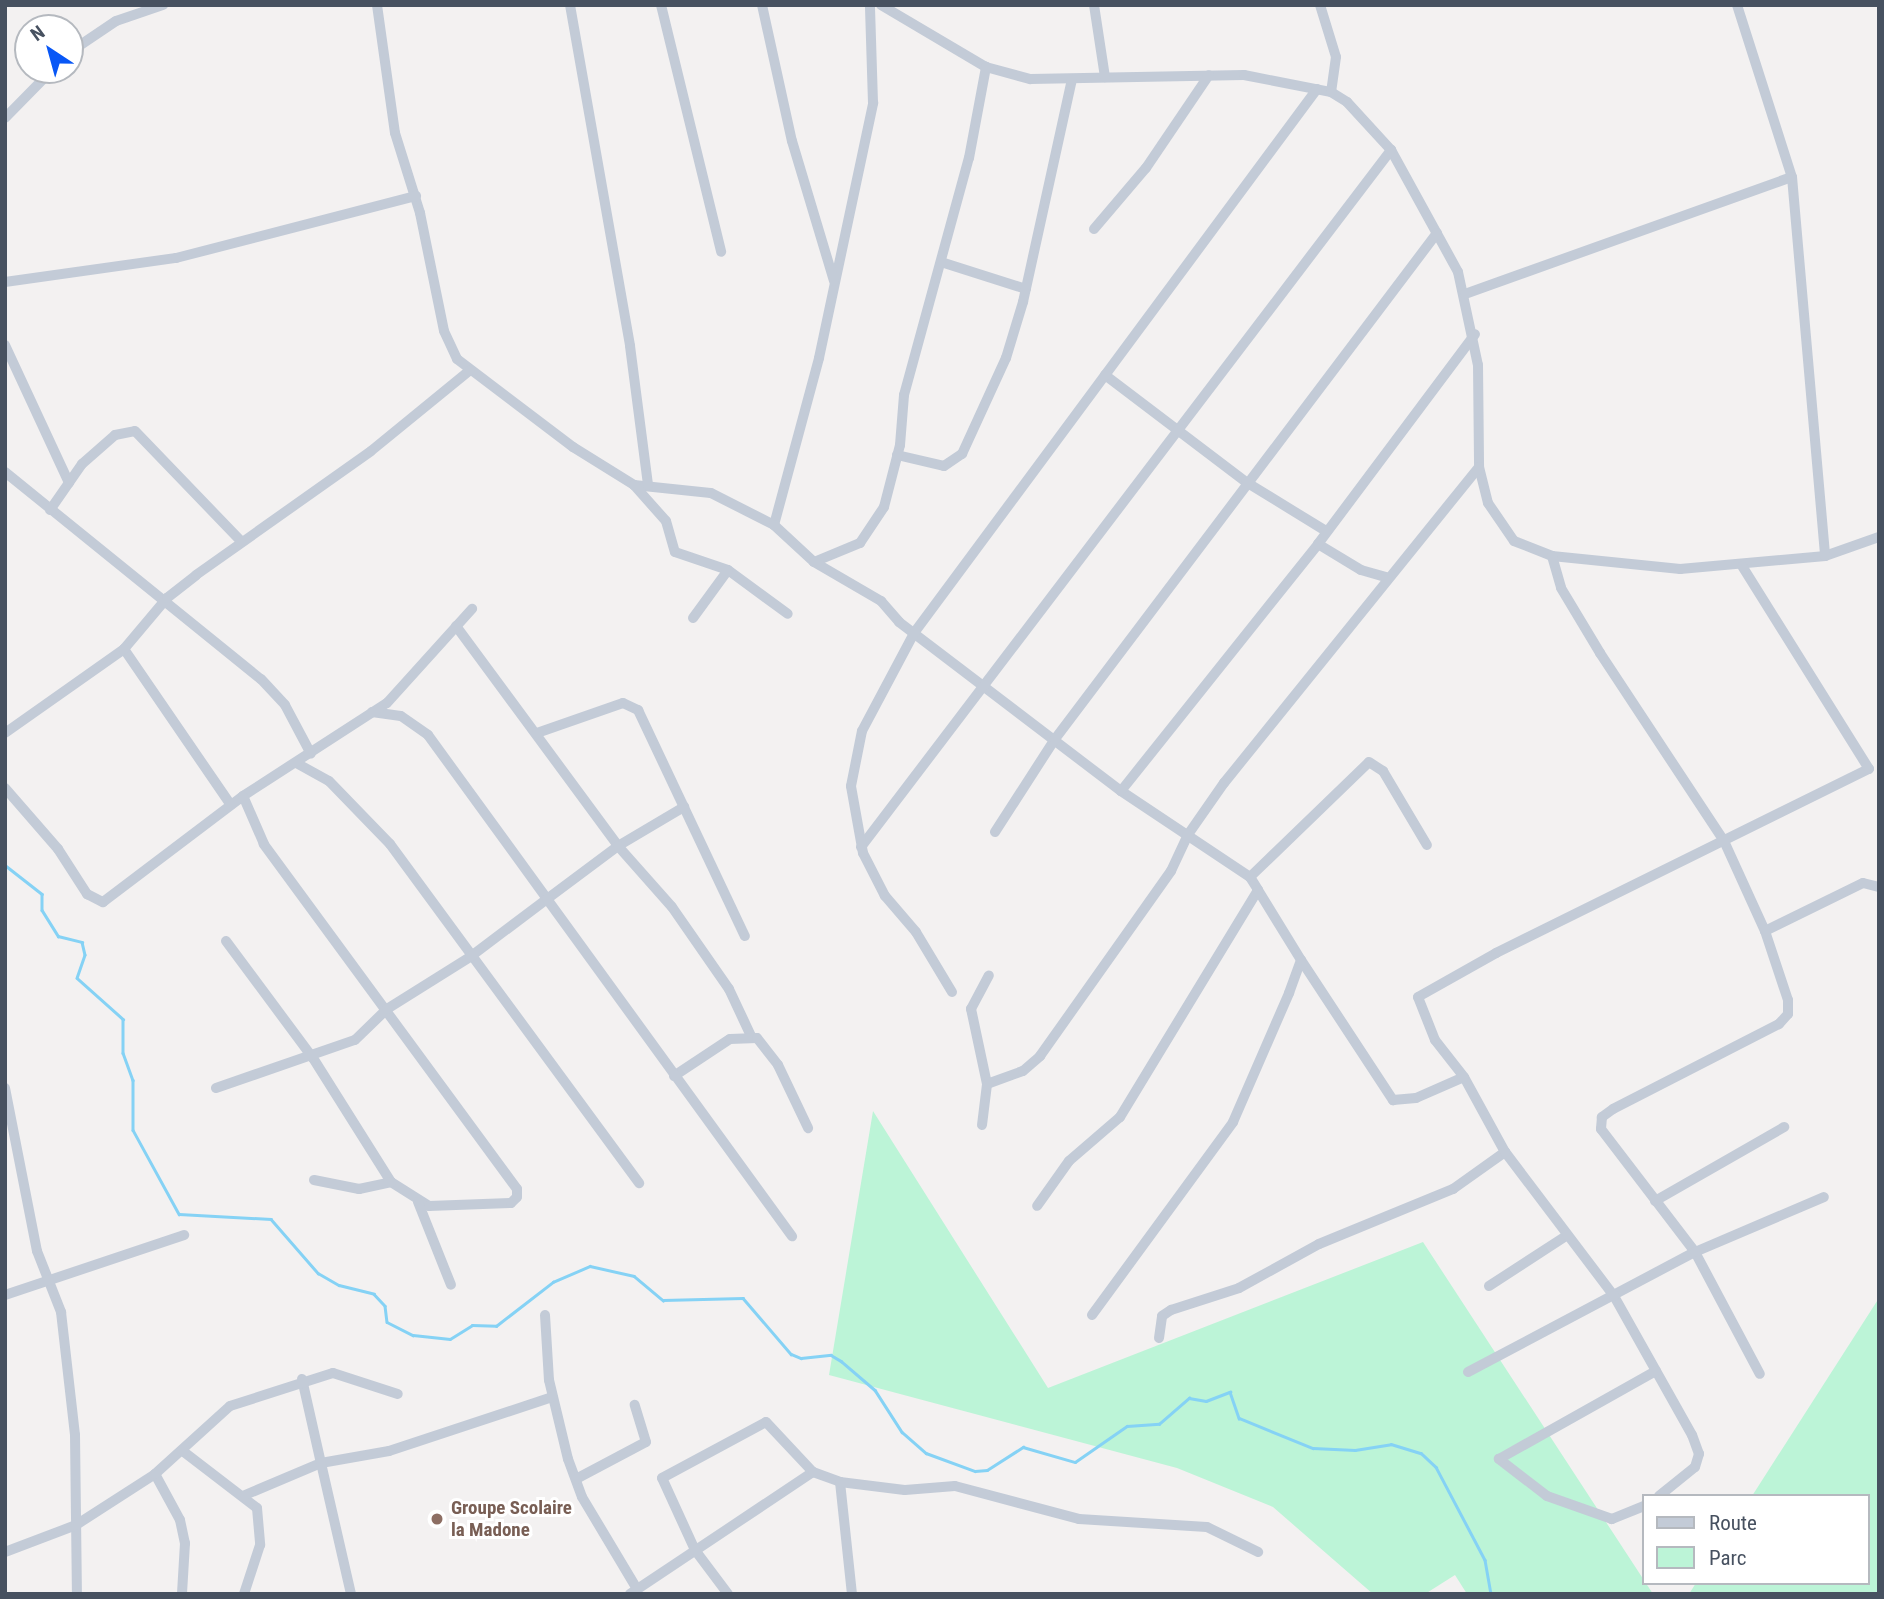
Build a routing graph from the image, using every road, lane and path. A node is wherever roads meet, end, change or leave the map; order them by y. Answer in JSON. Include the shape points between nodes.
{"nodes":[{"id":1,"x":163,"y":5,"type":"edge"},
{"id":2,"x":377,"y":5,"type":"edge"},
{"id":3,"x":570,"y":5,"type":"edge"},
{"id":4,"x":661,"y":5,"type":"edge"},
{"id":5,"x":762,"y":5,"type":"edge"},
{"id":6,"x":870,"y":5,"type":"edge"},
{"id":7,"x":881,"y":5,"type":"edge"},
{"id":8,"x":1094,"y":5,"type":"edge"},
{"id":9,"x":1320,"y":5,"type":"edge"},
{"id":10,"x":1737,"y":5,"type":"edge"},
{"id":11,"x":146,"y":7,"type":"edge"},
{"id":12,"x":84,"y":43,"type":"edge"},
{"id":13,"x":986,"y":67,"type":"junction"},
{"id":14,"x":1209,"y":75,"type":"junction"},
{"id":15,"x":1105,"y":78,"type":"junction"},
{"id":16,"x":1072,"y":79,"type":"junction"},
{"id":17,"x":38,"y":84,"type":"edge"},
{"id":18,"x":1317,"y":89,"type":"junction"},
{"id":19,"x":1331,"y":92,"type":"junction"},
{"id":20,"x":5,"y":118,"type":"edge"},
{"id":21,"x":1391,"y":150,"type":"junction"},
{"id":22,"x":1792,"y":177,"type":"junction"},
{"id":23,"x":416,"y":196,"type":"junction"},
{"id":24,"x":1094,"y":229,"type":"dead end"},
{"id":25,"x":1437,"y":233,"type":"junction"},
{"id":26,"x":721,"y":252,"type":"dead end"},
{"id":27,"x":941,"y":262,"type":"junction"},
{"id":28,"x":5,"y":282,"type":"edge"},
{"id":29,"x":835,"y":284,"type":"junction"},
{"id":30,"x":1026,"y":289,"type":"junction"},
{"id":31,"x":1465,"y":294,"type":"junction"},
{"id":32,"x":1475,"y":334,"type":"junction"},
{"id":33,"x":5,"y":345,"type":"edge"},
{"id":34,"x":468,"y":372,"type":"junction"},
{"id":35,"x":1105,"y":375,"type":"junction"},
{"id":36,"x":1177,"y":428,"type":"junction"},
{"id":37,"x":897,"y":455,"type":"junction"},
{"id":38,"x":1479,"y":467,"type":"junction"},
{"id":39,"x":5,"y":472,"type":"edge"},
{"id":40,"x":69,"y":482,"type":"junction"},
{"id":41,"x":1245,"y":482,"type":"junction"},
{"id":42,"x":635,"y":485,"type":"junction"},
{"id":43,"x":648,"y":485,"type":"junction"},
{"id":44,"x":50,"y":510,"type":"junction"},
{"id":45,"x":774,"y":525,"type":"junction"},
{"id":46,"x":1326,"y":531,"type":"junction"},
{"id":47,"x":1879,"y":537,"type":"edge"},
{"id":48,"x":241,"y":541,"type":"junction"},
{"id":49,"x":1318,"y":544,"type":"junction"},
{"id":50,"x":1552,"y":556,"type":"junction"},
{"id":51,"x":1825,"y":556,"type":"junction"},
{"id":52,"x":814,"y":562,"type":"junction"},
{"id":53,"x":1742,"y":566,"type":"junction"},
{"id":54,"x":728,"y":570,"type":"junction"},
{"id":55,"x":1386,"y":578,"type":"junction"},
{"id":56,"x":167,"y":598,"type":"junction"},
{"id":57,"x":472,"y":609,"type":"dead end"},
{"id":58,"x":788,"y":614,"type":"dead end"},
{"id":59,"x":693,"y":618,"type":"dead end"},
{"id":60,"x":456,"y":626,"type":"junction"},
{"id":61,"x":914,"y":633,"type":"junction"},
{"id":62,"x":124,"y":649,"type":"junction"},
{"id":63,"x":982,"y":681,"type":"junction"},
{"id":64,"x":372,"y":712,"type":"junction"},
{"id":65,"x":5,"y":733,"type":"edge"},
{"id":66,"x":537,"y":733,"type":"junction"},
{"id":67,"x":1055,"y":739,"type":"junction"},
{"id":68,"x":311,"y":754,"type":"junction"},
{"id":69,"x":298,"y":764,"type":"junction"},
{"id":70,"x":5,"y":788,"type":"edge"},
{"id":71,"x":1121,"y":791,"type":"junction"},
{"id":72,"x":243,"y":796,"type":"junction"},
{"id":73,"x":231,"y":805,"type":"junction"},
{"id":74,"x":684,"y":807,"type":"junction"},
{"id":75,"x":995,"y":832,"type":"dead end"},
{"id":76,"x":1187,"y":836,"type":"junction"},
{"id":77,"x":1724,"y":841,"type":"junction"},
{"id":78,"x":1427,"y":845,"type":"dead end"},
{"id":79,"x":618,"y":846,"type":"junction"},
{"id":80,"x":861,"y":847,"type":"junction"},
{"id":81,"x":1250,"y":877,"type":"junction"},
{"id":82,"x":1879,"y":887,"type":"edge"},
{"id":83,"x":1258,"y":890,"type":"junction"},
{"id":84,"x":547,"y":899,"type":"junction"},
{"id":85,"x":1765,"y":931,"type":"junction"},
{"id":86,"x":745,"y":936,"type":"dead end"},
{"id":87,"x":226,"y":941,"type":"dead end"},
{"id":88,"x":470,"y":957,"type":"junction"},
{"id":89,"x":1301,"y":960,"type":"junction"},
{"id":90,"x":989,"y":975,"type":"dead end"},
{"id":91,"x":953,"y":992,"type":"dead end"},
{"id":92,"x":387,"y":1009,"type":"junction"},
{"id":93,"x":751,"y":1036,"type":"junction"},
{"id":94,"x":313,"y":1058,"type":"junction"},
{"id":95,"x":674,"y":1076,"type":"junction"},
{"id":96,"x":1464,"y":1077,"type":"junction"},
{"id":97,"x":987,"y":1084,"type":"junction"},
{"id":98,"x":5,"y":1088,"type":"edge"},
{"id":99,"x":216,"y":1088,"type":"dead end"},
{"id":100,"x":982,"y":1125,"type":"dead end"},
{"id":101,"x":1784,"y":1127,"type":"dead end"},
{"id":102,"x":808,"y":1128,"type":"dead end"},
{"id":103,"x":1505,"y":1152,"type":"junction"},
{"id":104,"x":314,"y":1180,"type":"dead end"},
{"id":105,"x":391,"y":1182,"type":"junction"},
{"id":106,"x":639,"y":1183,"type":"dead end"},
{"id":107,"x":1824,"y":1197,"type":"dead end"},
{"id":108,"x":1655,"y":1200,"type":"junction"},
{"id":109,"x":418,"y":1202,"type":"junction"},
{"id":110,"x":1037,"y":1206,"type":"dead end"},
{"id":111,"x":184,"y":1235,"type":"dead end"},
{"id":112,"x":792,"y":1236,"type":"dead end"},
{"id":113,"x":1566,"y":1236,"type":"junction"},
{"id":114,"x":1695,"y":1252,"type":"junction"},
{"id":115,"x":48,"y":1277,"type":"junction"},
{"id":116,"x":451,"y":1285,"type":"dead end"},
{"id":117,"x":1489,"y":1286,"type":"dead end"},
{"id":118,"x":5,"y":1295,"type":"edge"},
{"id":119,"x":1614,"y":1296,"type":"junction"},
{"id":120,"x":545,"y":1315,"type":"dead end"},
{"id":121,"x":1092,"y":1315,"type":"dead end"},
{"id":122,"x":1159,"y":1338,"type":"dead end"},
{"id":123,"x":1656,"y":1371,"type":"junction"},
{"id":124,"x":1468,"y":1372,"type":"dead end"},
{"id":125,"x":1759,"y":1374,"type":"dead end"},
{"id":126,"x":302,"y":1380,"type":"junction"},
{"id":127,"x":398,"y":1394,"type":"dead end"},
{"id":128,"x":552,"y":1397,"type":"junction"},
{"id":129,"x":635,"y":1405,"type":"dead end"},
{"id":130,"x":184,"y":1452,"type":"junction"},
{"id":131,"x":321,"y":1463,"type":"junction"},
{"id":132,"x":813,"y":1472,"type":"junction"},
{"id":133,"x":155,"y":1474,"type":"junction"},
{"id":134,"x":576,"y":1479,"type":"junction"},
{"id":135,"x":841,"y":1482,"type":"junction"},
{"id":136,"x":1661,"y":1494,"type":"edge"},
{"id":137,"x":244,"y":1495,"type":"junction"},
{"id":138,"x":1643,"y":1506,"type":"edge"},
{"id":139,"x":76,"y":1525,"type":"junction"},
{"id":140,"x":695,"y":1550,"type":"junction"},
{"id":141,"x":5,"y":1552,"type":"edge"},
{"id":142,"x":1258,"y":1552,"type":"dead end"},
{"id":143,"x":633,"y":1592,"type":"edge"},
{"id":144,"x":77,"y":1594,"type":"edge"},
{"id":145,"x":181,"y":1594,"type":"edge"},
{"id":146,"x":244,"y":1594,"type":"edge"},
{"id":147,"x":351,"y":1594,"type":"edge"},
{"id":148,"x":728,"y":1594,"type":"edge"},
{"id":149,"x":852,"y":1594,"type":"edge"}],
"edges":[{"from":1,"to":11,"type":"street"},
{"from":2,"to":23,"type":"street","via":[[392,121]]},
{"from":3,"to":43,"type":"street","via":[[630,346]]},
{"from":4,"to":26,"type":"street"},
{"from":5,"to":29,"type":"street","via":[[792,141]]},
{"from":6,"to":29,"type":"street","via":[[873,103]]},
{"from":7,"to":13,"type":"street"},
{"from":8,"to":15,"type":"street"},
{"from":9,"to":19,"type":"street","via":[[1336,57]]},
{"from":10,"to":22,"type":"street"},
{"from":11,"to":12,"type":"street"},
{"from":13,"to":16,"type":"street","via":[[1030,79]]},
{"from":13,"to":27,"type":"street","via":[[969,158]]},
{"from":14,"to":15,"type":"street"},
{"from":14,"to":18,"type":"street","via":[[1244,75]]},
{"from":14,"to":24,"type":"street","via":[[1146,169]]},
{"from":15,"to":16,"type":"street"},
{"from":16,"to":30,"type":"street"},
{"from":17,"to":20,"type":"street"},
{"from":18,"to":19,"type":"street"},
{"from":18,"to":35,"type":"street"},
{"from":19,"to":21,"type":"street","via":[[1363,116]]},
{"from":21,"to":25,"type":"street"},
{"from":21,"to":36,"type":"street"},
{"from":22,"to":31,"type":"street"},
{"from":22,"to":51,"type":"street"},
{"from":23,"to":28,"type":"street","via":[[176,258]]},
{"from":23,"to":34,"type":"street","via":[[444,331]]},
{"from":25,"to":31,"type":"street"},
{"from":25,"to":41,"type":"street"},
{"from":27,"to":30,"type":"street"},
{"from":27,"to":37,"type":"street","via":[[904,396]]},
{"from":29,"to":45,"type":"street"},
{"from":30,"to":37,"type":"street","via":[[1006,358],[958,461],[944,466]]},
{"from":31,"to":32,"type":"street"},
{"from":32,"to":38,"type":"street"},
{"from":32,"to":46,"type":"street"},
{"from":33,"to":40,"type":"street"},
{"from":34,"to":42,"type":"street"},
{"from":34,"to":48,"type":"street","via":[[371,451]]},
{"from":35,"to":36,"type":"street"},
{"from":35,"to":61,"type":"street"},
{"from":36,"to":41,"type":"street"},
{"from":36,"to":63,"type":"street"},
{"from":37,"to":52,"type":"street","via":[[875,524],[845,553]]},
{"from":38,"to":50,"type":"street","via":[[1501,527],[1514,541]]},
{"from":38,"to":55,"type":"street"},
{"from":39,"to":44,"type":"street"},
{"from":40,"to":44,"type":"street"},
{"from":40,"to":48,"type":"street","via":[[115,435],[135,431]]},
{"from":41,"to":46,"type":"street"},
{"from":41,"to":67,"type":"street"},
{"from":42,"to":43,"type":"street"},
{"from":42,"to":54,"type":"street","via":[[666,521],[675,552]]},
{"from":43,"to":45,"type":"street","via":[[711,493]]},
{"from":44,"to":56,"type":"street"},
{"from":45,"to":52,"type":"street"},
{"from":46,"to":49,"type":"street"},
{"from":47,"to":51,"type":"street"},
{"from":48,"to":56,"type":"street"},
{"from":49,"to":55,"type":"street","via":[[1361,570]]},
{"from":49,"to":71,"type":"street"},
{"from":50,"to":53,"type":"street","via":[[1633,567]]},
{"from":50,"to":77,"type":"street","via":[[1561,588]]},
{"from":51,"to":53,"type":"street"},
{"from":52,"to":61,"type":"street","via":[[881,601]]},
{"from":53,"to":77,"type":"street","via":[[1869,769]]},
{"from":54,"to":58,"type":"street"},
{"from":54,"to":59,"type":"street"},
{"from":55,"to":76,"type":"street"},
{"from":56,"to":62,"type":"street"},
{"from":56,"to":68,"type":"street","via":[[273,690]]},
{"from":57,"to":60,"type":"street"},
{"from":60,"to":64,"type":"street","via":[[399,692]]},
{"from":60,"to":66,"type":"street"},
{"from":61,"to":63,"type":"street"},
{"from":61,"to":80,"type":"street","via":[[879,695],[855,758],[852,815]]},
{"from":62,"to":65,"type":"street"},
{"from":62,"to":73,"type":"street"},
{"from":63,"to":67,"type":"street"},
{"from":63,"to":80,"type":"street"},
{"from":64,"to":68,"type":"street"},
{"from":64,"to":84,"type":"street","via":[[401,716],[428,735]]},
{"from":66,"to":74,"type":"street","via":[[631,703]]},
{"from":66,"to":79,"type":"street"},
{"from":67,"to":71,"type":"street"},
{"from":67,"to":75,"type":"street"},
{"from":68,"to":69,"type":"street"},
{"from":69,"to":72,"type":"street"},
{"from":69,"to":88,"type":"street","via":[[330,781],[381,834]]},
{"from":70,"to":73,"type":"street","via":[[58,849],[87,894],[103,902]]},
{"from":71,"to":76,"type":"street"},
{"from":72,"to":73,"type":"street"},
{"from":72,"to":92,"type":"street","via":[[264,844]]},
{"from":74,"to":79,"type":"street"},
{"from":74,"to":86,"type":"street"},
{"from":76,"to":81,"type":"street"},
{"from":76,"to":97,"type":"street","via":[[1171,871],[1040,1056],[1023,1071]]},
{"from":77,"to":85,"type":"street"},
{"from":77,"to":96,"type":"street","via":[[1425,989],[1418,997],[1421,1013]]},
{"from":78,"to":81,"type":"street","via":[[1382,771],[1369,762]]},
{"from":79,"to":84,"type":"street"},
{"from":79,"to":93,"type":"street","via":[[672,907],[729,989]]},
{"from":80,"to":91,"type":"street","via":[[886,897],[916,932]]},
{"from":81,"to":83,"type":"street"},
{"from":82,"to":85,"type":"street","via":[[1863,883]]},
{"from":83,"to":89,"type":"street"},
{"from":83,"to":110,"type":"street","via":[[1120,1116],[1069,1161]]},
{"from":84,"to":88,"type":"street"},
{"from":84,"to":95,"type":"street"},
{"from":85,"to":108,"type":"street","via":[[1788,1014],[1779,1024],[1602,1118],[1601,1129]]},
{"from":87,"to":94,"type":"street"},
{"from":88,"to":92,"type":"street"},
{"from":88,"to":106,"type":"street","via":[[570,1084]]},
{"from":89,"to":96,"type":"street","via":[[1393,1100],[1416,1098]]},
{"from":89,"to":121,"type":"street","via":[[1233,1122],[1126,1261]]},
{"from":90,"to":97,"type":"street","via":[[971,1009]]},
{"from":92,"to":94,"type":"street","via":[[365,1034]]},
{"from":92,"to":109,"type":"street","via":[[517,1189],[511,1203]]},
{"from":93,"to":95,"type":"street","via":[[730,1040]]},
{"from":93,"to":102,"type":"street","via":[[778,1065]]},
{"from":94,"to":99,"type":"street"},
{"from":94,"to":105,"type":"street"},
{"from":95,"to":112,"type":"street"},
{"from":96,"to":103,"type":"street"},
{"from":97,"to":100,"type":"street"},
{"from":98,"to":115,"type":"street","via":[[37,1251]]},
{"from":101,"to":108,"type":"street"},
{"from":103,"to":113,"type":"street"},
{"from":103,"to":122,"type":"street","via":[[1453,1189],[1319,1244],[1239,1288],[1171,1310],[1162,1316]]},
{"from":104,"to":105,"type":"street","via":[[359,1189]]},
{"from":105,"to":109,"type":"street"},
{"from":107,"to":114,"type":"street"},
{"from":108,"to":114,"type":"street"},
{"from":109,"to":116,"type":"street"},
{"from":111,"to":115,"type":"street"},
{"from":113,"to":117,"type":"street"},
{"from":113,"to":119,"type":"street"},
{"from":114,"to":119,"type":"street"},
{"from":114,"to":125,"type":"street"},
{"from":115,"to":118,"type":"street"},
{"from":115,"to":139,"type":"street","via":[[61,1312],[71,1391]]},
{"from":119,"to":123,"type":"street"},
{"from":119,"to":124,"type":"street"},
{"from":120,"to":128,"type":"street"},
{"from":123,"to":136,"type":"street","via":[[1699,1454],[1682,1481]]},
{"from":123,"to":138,"type":"street","via":[[1499,1459],[1547,1496],[1612,1519]]},
{"from":126,"to":127,"type":"street","via":[[345,1375]]},
{"from":126,"to":130,"type":"street","via":[[223,1409]]},
{"from":126,"to":131,"type":"street"},
{"from":128,"to":131,"type":"street","via":[[389,1451]]},
{"from":128,"to":134,"type":"street"},
{"from":129,"to":134,"type":"street","via":[[646,1442]]},
{"from":130,"to":133,"type":"street"},
{"from":130,"to":137,"type":"street"},
{"from":131,"to":137,"type":"street"},
{"from":131,"to":147,"type":"street"},
{"from":132,"to":135,"type":"street"},
{"from":132,"to":140,"type":"street"},
{"from":132,"to":140,"type":"street","via":[[766,1422],[664,1475],[663,1482]]},
{"from":133,"to":139,"type":"street"},
{"from":133,"to":145,"type":"street","via":[[180,1520],[185,1543]]},
{"from":134,"to":143,"type":"street"},
{"from":135,"to":142,"type":"street","via":[[881,1489],[954,1486],[1079,1519],[1207,1527]]},
{"from":135,"to":149,"type":"street"},
{"from":137,"to":146,"type":"street","via":[[262,1524]]},
{"from":139,"to":141,"type":"street"},
{"from":139,"to":144,"type":"street"},
{"from":140,"to":143,"type":"street"},
{"from":140,"to":148,"type":"street"}]}
